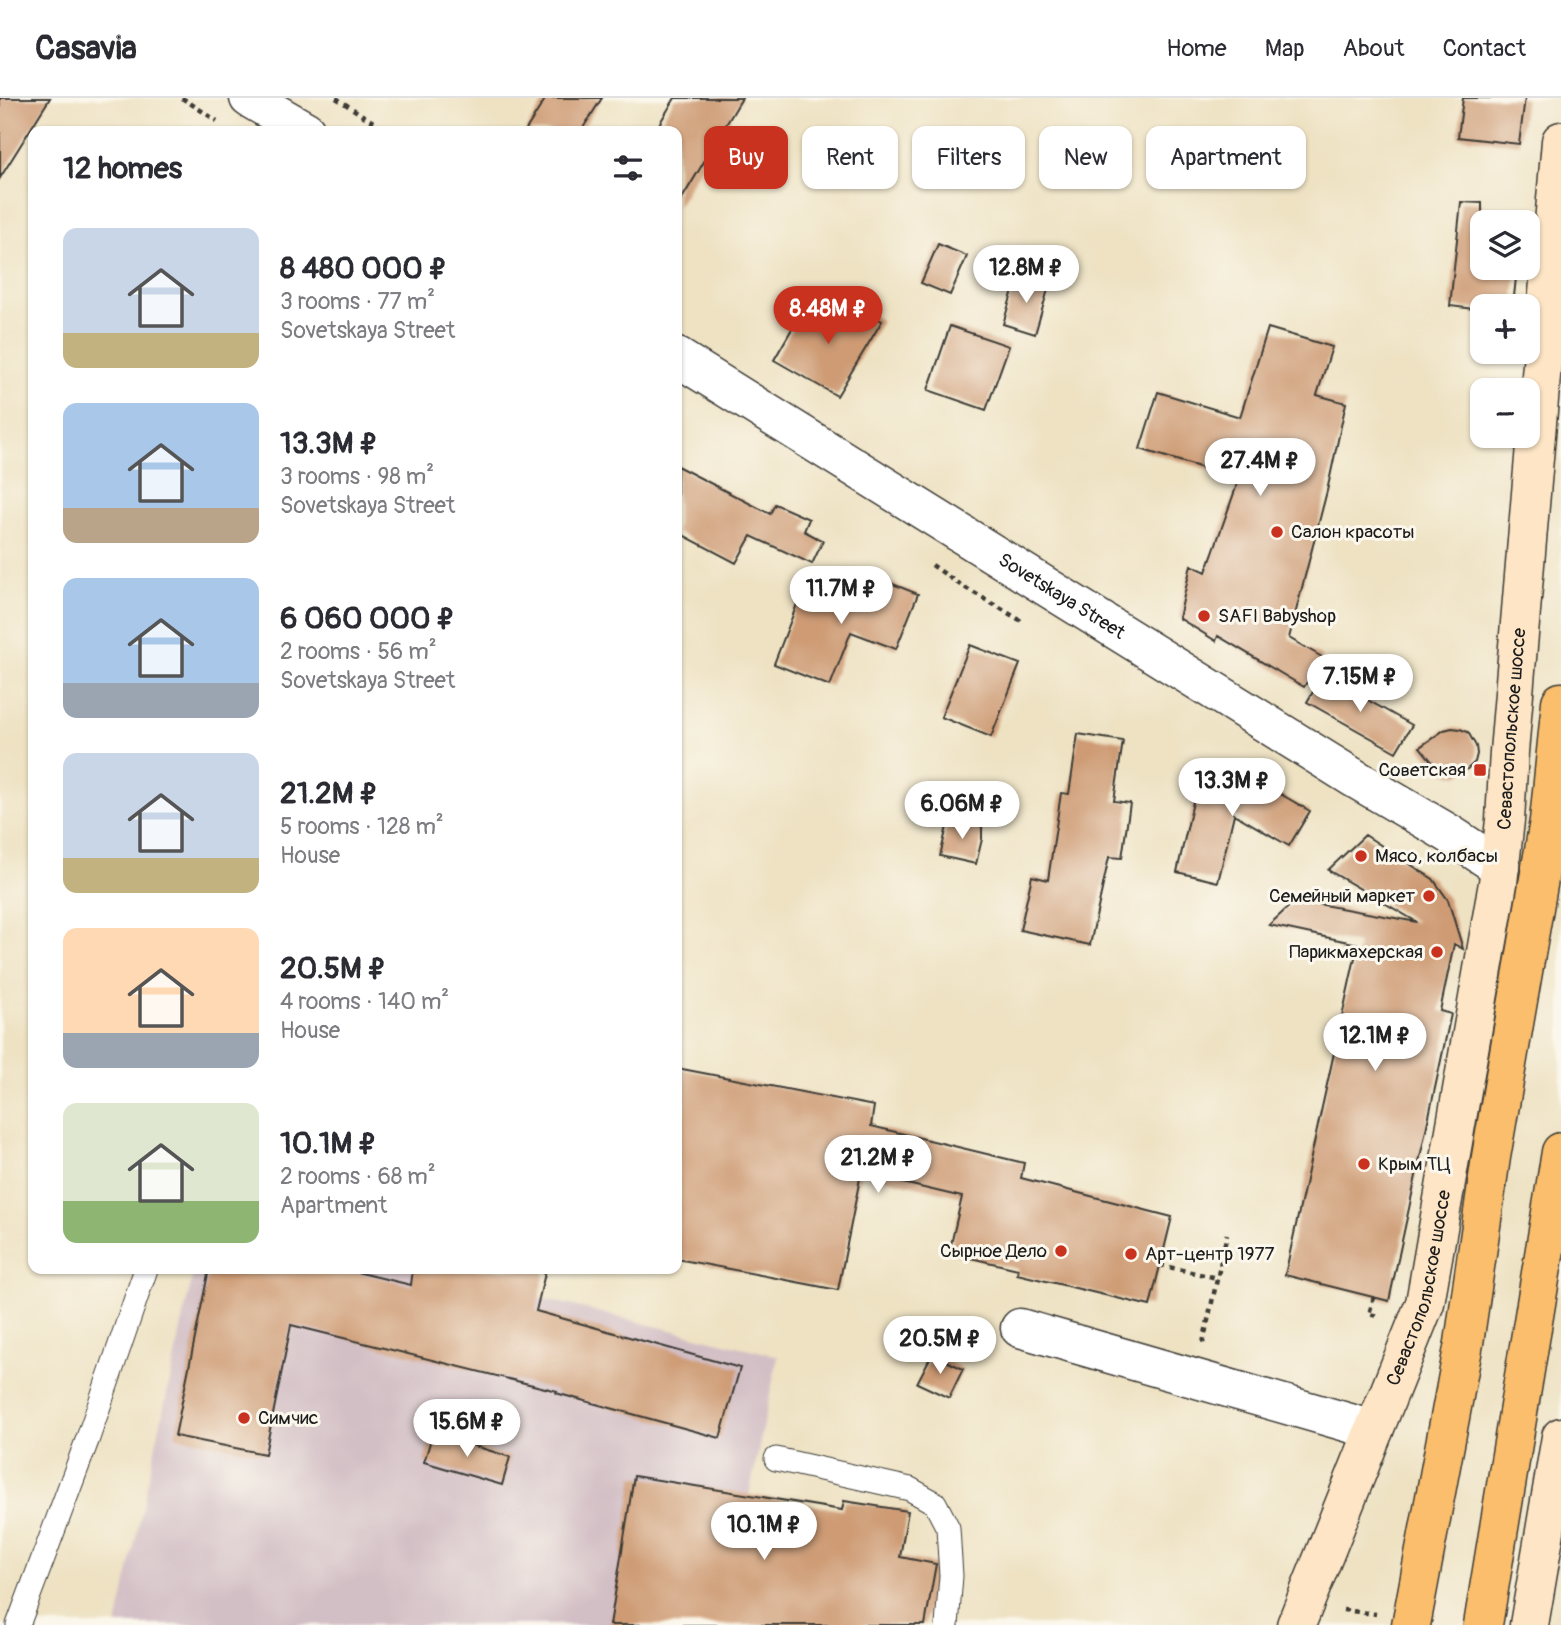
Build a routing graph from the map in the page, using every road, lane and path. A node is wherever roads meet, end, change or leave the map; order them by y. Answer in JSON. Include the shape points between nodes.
{"nodes":[{"id":1,"x":182,"y":98,"type":"edge"},
{"id":2,"x":249,"y":98,"type":"edge"},
{"id":3,"x":336,"y":98,"type":"edge"},
{"id":4,"x":222,"y":125,"type":"dead end"},
{"id":5,"x":297,"y":126,"type":"edge"},
{"id":6,"x":379,"y":126,"type":"edge"},
{"id":7,"x":1561,"y":141,"type":"edge"},
{"id":8,"x":682,"y":360,"type":"edge"},
{"id":9,"x":1561,"y":702,"type":"edge"},
{"id":10,"x":1505,"y":820,"type":"junction"},
{"id":11,"x":1448,"y":833,"type":"junction"},
{"id":12,"x":1500,"y":867,"type":"junction"},
{"id":13,"x":1492,"y":920,"type":"junction"},
{"id":14,"x":1561,"y":1152,"type":"edge"},
{"id":15,"x":1227,"y":1234,"type":"dead end"},
{"id":16,"x":1160,"y":1265,"type":"dead end"},
{"id":17,"x":144,"y":1274,"type":"edge"},
{"id":18,"x":1217,"y":1278,"type":"junction"},
{"id":19,"x":1020,"y":1328,"type":"dead end"},
{"id":20,"x":1195,"y":1378,"type":"junction"},
{"id":21,"x":1374,"y":1430,"type":"junction"},
{"id":22,"x":1561,"y":1437,"type":"edge"},
{"id":23,"x":776,"y":1459,"type":"dead end"},
{"id":24,"x":1558,"y":1471,"type":"edge"},
{"id":25,"x":18,"y":1625,"type":"edge"},
{"id":26,"x":947,"y":1625,"type":"edge"},
{"id":27,"x":1296,"y":1625,"type":"edge"},
{"id":28,"x":1412,"y":1625,"type":"edge"},
{"id":29,"x":1483,"y":1625,"type":"edge"},
{"id":30,"x":1529,"y":1625,"type":"edge"}],
"edges":[{"from":1,"to":4,"type":"path"},
{"from":2,"to":5,"type":"street"},
{"from":3,"to":6,"type":"path"},
{"from":7,"to":10,"type":"main road","name":"Севастопольское шоссе"},
{"from":8,"to":11,"type":"street","name":"Sovetskaya Street"},
{"from":9,"to":28,"type":"main road","via":[[1549,821],[1464,1343]]},
{"from":10,"to":11,"type":"street","via":[[1481,834]]},
{"from":10,"to":12,"type":"main road","name":"Севастопольское шоссе"},
{"from":11,"to":12,"type":"street","name":"Sovetskaya Street"},
{"from":11,"to":13,"type":"street","via":[[1464,851]]},
{"from":12,"to":13,"type":"main road","name":"Севастопольское шоссе"},
{"from":13,"to":21,"type":"main road","name":"Севастопольское шоссе","via":[[1424,1303]]},
{"from":14,"to":29,"type":"main road"},
{"from":15,"to":18,"type":"path"},
{"from":16,"to":18,"type":"path"},
{"from":17,"to":25,"type":"lane"},
{"from":18,"to":20,"type":"path"},
{"from":19,"to":20,"type":"street"},
{"from":20,"to":21,"type":"street"},
{"from":21,"to":27,"type":"main road","name":"Севастопольское шоссе"},
{"from":22,"to":24,"type":"main road"},
{"from":23,"to":26,"type":"lane","via":[[910,1489],[935,1503],[948,1528]]},
{"from":24,"to":30,"type":"main road"}]}
